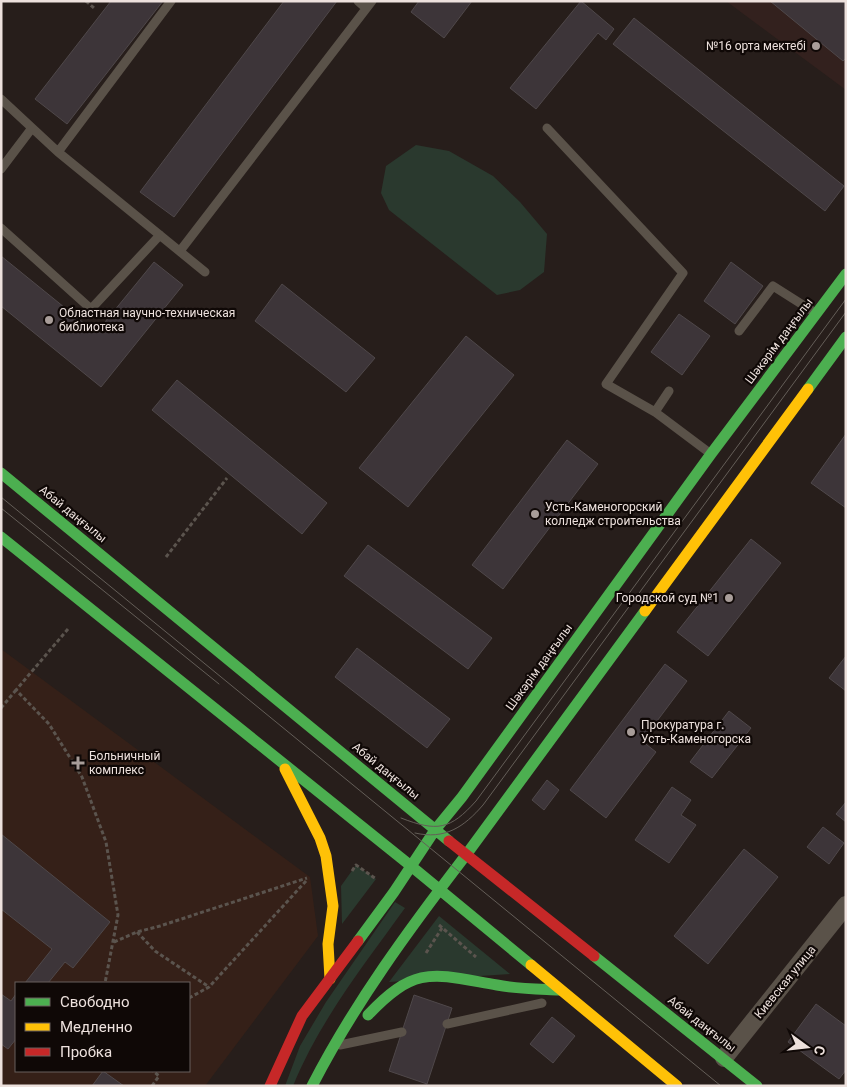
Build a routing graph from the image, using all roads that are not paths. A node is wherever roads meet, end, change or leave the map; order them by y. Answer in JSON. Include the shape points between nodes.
{"nodes":[{"id":1,"x":171,"y":1,"type":"edge"},
{"id":2,"x":358,"y":1,"type":"edge"},
{"id":3,"x":369,"y":5,"type":"edge"},
{"id":4,"x":1,"y":99,"type":"edge"},
{"id":5,"x":32,"y":128,"type":"junction"},
{"id":6,"x":547,"y":128,"type":"dead end"},
{"id":7,"x":58,"y":152,"type":"junction"},
{"id":8,"x":1,"y":169,"type":"edge"},
{"id":9,"x":1,"y":228,"type":"edge"},
{"id":10,"x":160,"y":235,"type":"junction"},
{"id":11,"x":180,"y":251,"type":"junction"},
{"id":12,"x":206,"y":272,"type":"dead end"},
{"id":13,"x":846,"y":274,"type":"edge"},
{"id":14,"x":817,"y":314,"type":"junction"},
{"id":15,"x":739,"y":331,"type":"dead end"},
{"id":16,"x":846,"y":337,"type":"edge"},
{"id":17,"x":669,"y":391,"type":"dead end"},
{"id":18,"x":655,"y":412,"type":"junction"},
{"id":19,"x":711,"y":454,"type":"junction"},
{"id":20,"x":1,"y":473,"type":"edge"},
{"id":21,"x":1,"y":537,"type":"edge"},
{"id":22,"x":283,"y":763,"type":"junction"},
{"id":23,"x":435,"y":830,"type":"junction"},
{"id":24,"x":466,"y":855,"type":"junction"},
{"id":25,"x":411,"y":866,"type":"junction"},
{"id":26,"x":440,"y":890,"type":"junction"},
{"id":27,"x":846,"y":905,"type":"edge"},
{"id":28,"x":330,"y":979,"type":"junction"},
{"id":29,"x":559,"y":990,"type":"junction"},
{"id":30,"x":573,"y":1000,"type":"junction"},
{"id":31,"x":447,"y":1024,"type":"dead end"},
{"id":32,"x":344,"y":1029,"type":"junction"},
{"id":33,"x":402,"y":1032,"type":"dead end"},
{"id":34,"x":332,"y":1046,"type":"junction"},
{"id":35,"x":724,"y":1058,"type":"junction"},
{"id":36,"x":270,"y":1086,"type":"edge"},
{"id":37,"x":312,"y":1086,"type":"edge"},
{"id":38,"x":677,"y":1086,"type":"edge"},
{"id":39,"x":757,"y":1086,"type":"edge"}],
"edges":[{"from":1,"to":7,"type":"lane"},
{"from":2,"to":3,"type":"lane"},
{"from":3,"to":11,"type":"lane"},
{"from":4,"to":5,"type":"lane"},
{"from":5,"to":7,"type":"lane"},
{"from":5,"to":8,"type":"lane"},
{"from":6,"to":18,"type":"lane","via":[[683,273],[606,384]]},
{"from":7,"to":10,"type":"lane"},
{"from":9,"to":10,"type":"lane","via":[[92,309]]},
{"from":10,"to":11,"type":"lane"},
{"from":11,"to":12,"type":"lane"},
{"from":13,"to":14,"type":"main road","name":"Шәкәрім даңғылы"},
{"from":14,"to":15,"type":"lane","via":[[773,286]]},
{"from":14,"to":19,"type":"main road","name":"Шәкәрім даңғылы"},
{"from":16,"to":24,"type":"main road"},
{"from":17,"to":18,"type":"lane"},
{"from":18,"to":19,"type":"lane"},
{"from":19,"to":23,"type":"main road","name":"Шәкәрім даңғылы"},
{"from":20,"to":23,"type":"main road","name":"Абай даңғылы"},
{"from":21,"to":22,"type":"main road"},
{"from":22,"to":25,"type":"main road"},
{"from":22,"to":28,"type":"main road","via":[[326,856],[333,906],[328,944]]},
{"from":23,"to":24,"type":"main road","name":"Абай даңғылы"},
{"from":23,"to":25,"type":"main road","name":"Шәкәрім даңғылы"},
{"from":24,"to":26,"type":"main road"},
{"from":24,"to":35,"type":"main road","name":"Абай даңғылы"},
{"from":25,"to":26,"type":"main road"},
{"from":25,"to":28,"type":"main road","name":"Шәкәрім даңғылы"},
{"from":26,"to":29,"type":"main road"},
{"from":26,"to":32,"type":"main road"},
{"from":27,"to":35,"type":"street","name":"Киевская улица"},
{"from":28,"to":36,"type":"main road","name":"Шәкәрім даңғылы","via":[[302,1016]]},
{"from":29,"to":30,"type":"main road"},
{"from":29,"to":32,"type":"main road","via":[[522,989],[454,975],[421,976],[396,987],[364,1021]]},
{"from":30,"to":31,"type":"lane","via":[[532,1003]]},
{"from":30,"to":38,"type":"main road"},
{"from":32,"to":34,"type":"main road"},
{"from":33,"to":34,"type":"lane"},
{"from":34,"to":37,"type":"main road"},
{"from":35,"to":39,"type":"main road","name":"Абай даңғылы"}]}
